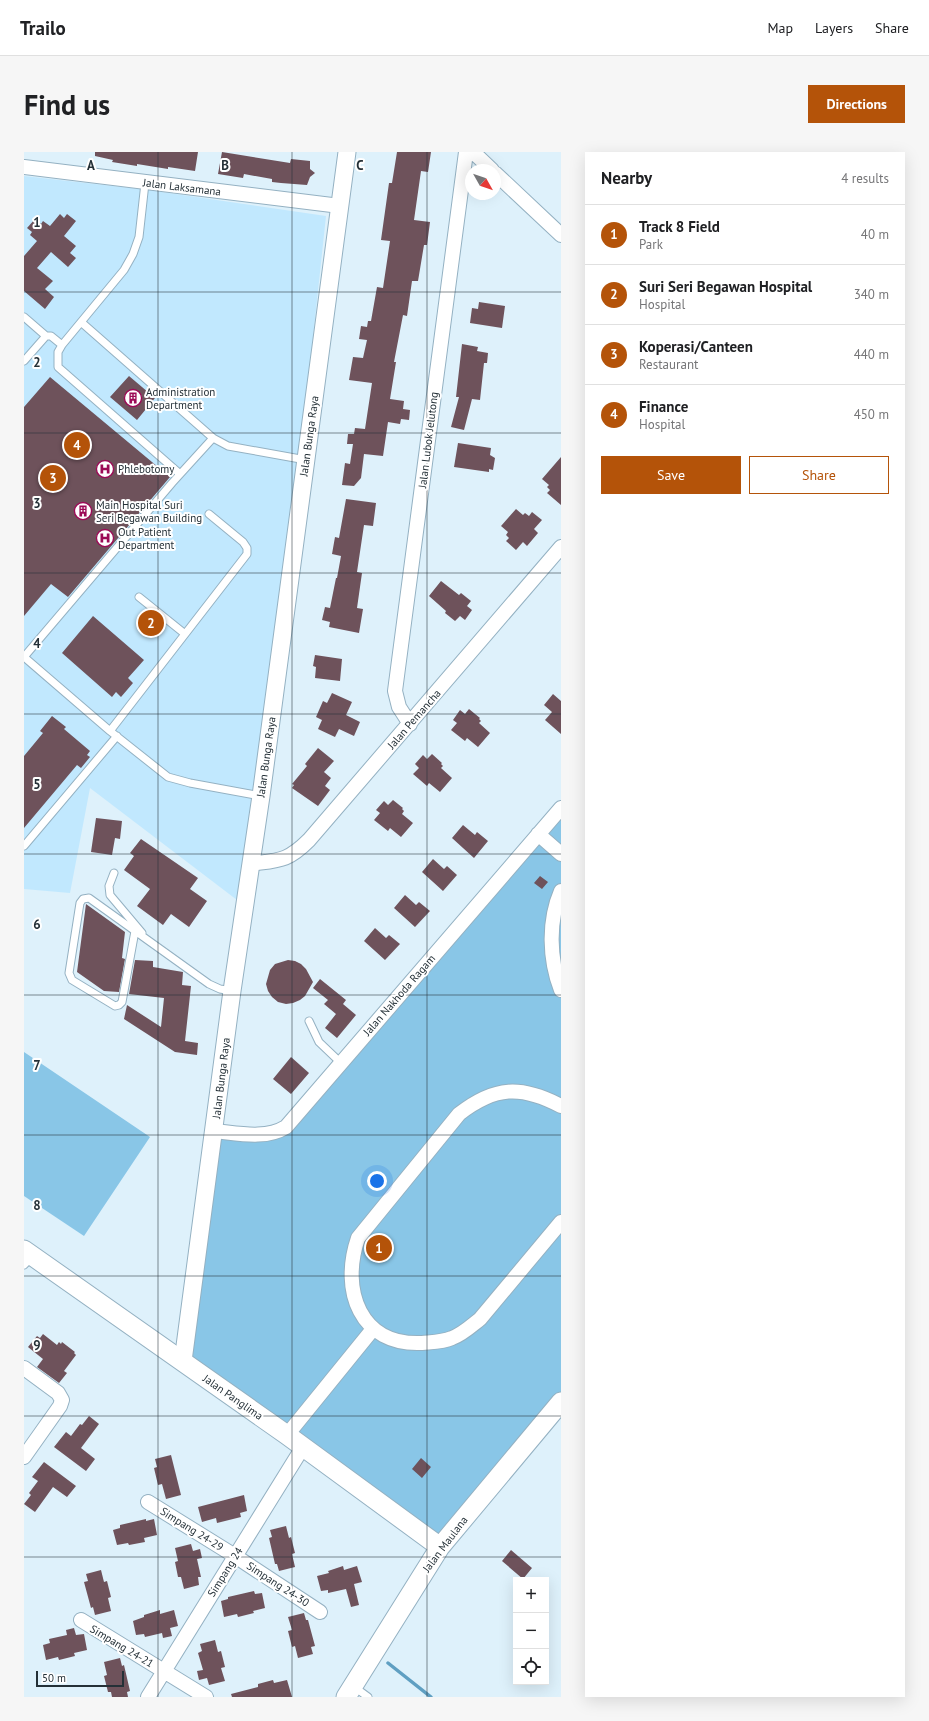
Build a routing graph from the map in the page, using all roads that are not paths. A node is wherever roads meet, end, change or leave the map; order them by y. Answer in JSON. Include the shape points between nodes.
{"nodes":[{"id":1,"x":347,"y":152,"type":"edge"},
{"id":2,"x":466,"y":152,"type":"edge"},
{"id":3,"x":473,"y":152,"type":"edge"},
{"id":4,"x":486,"y":164,"type":"edge"},
{"id":5,"x":24,"y":167,"type":"edge"},
{"id":6,"x":501,"y":179,"type":"edge"},
{"id":7,"x":145,"y":182,"type":"junction"},
{"id":8,"x":340,"y":206,"type":"junction"},
{"id":9,"x":561,"y":235,"type":"edge"},
{"id":10,"x":24,"y":317,"type":"edge"},
{"id":11,"x":81,"y":322,"type":"junction"},
{"id":12,"x":46,"y":336,"type":"junction"},
{"id":13,"x":62,"y":345,"type":"junction"},
{"id":14,"x":24,"y":361,"type":"edge"},
{"id":15,"x":213,"y":438,"type":"junction"},
{"id":16,"x":306,"y":460,"type":"junction"},
{"id":17,"x":180,"y":474,"type":"junction"},
{"id":18,"x":209,"y":514,"type":"dead end"},
{"id":19,"x":561,"y":547,"type":"edge"},
{"id":20,"x":139,"y":597,"type":"dead end"},
{"id":21,"x":185,"y":634,"type":"junction"},
{"id":22,"x":24,"y":657,"type":"edge"},
{"id":23,"x":410,"y":724,"type":"junction"},
{"id":24,"x":110,"y":730,"type":"junction"},
{"id":25,"x":117,"y":736,"type":"junction"},
{"id":26,"x":261,"y":796,"type":"junction"},
{"id":27,"x":561,"y":808,"type":"edge"},
{"id":28,"x":538,"y":834,"type":"junction"},
{"id":29,"x":24,"y":846,"type":"edge"},
{"id":30,"x":561,"y":854,"type":"edge"},
{"id":31,"x":250,"y":864,"type":"junction"},
{"id":32,"x":114,"y":873,"type":"dead end"},
{"id":33,"x":561,"y":891,"type":"edge"},
{"id":34,"x":135,"y":931,"type":"junction"},
{"id":35,"x":148,"y":940,"type":"junction"},
{"id":36,"x":561,"y":990,"type":"edge"},
{"id":37,"x":232,"y":991,"type":"junction"},
{"id":38,"x":309,"y":1021,"type":"dead end"},
{"id":39,"x":341,"y":1063,"type":"junction"},
{"id":40,"x":561,"y":1106,"type":"edge"},
{"id":41,"x":214,"y":1131,"type":"junction"},
{"id":42,"x":561,"y":1222,"type":"edge"},
{"id":43,"x":26,"y":1260,"type":"edge"},
{"id":44,"x":373,"y":1329,"type":"junction"},
{"id":45,"x":182,"y":1361,"type":"junction"},
{"id":46,"x":24,"y":1368,"type":"edge"},
{"id":47,"x":561,"y":1402,"type":"edge"},
{"id":48,"x":287,"y":1435,"type":"junction"},
{"id":49,"x":29,"y":1438,"type":"edge"},
{"id":50,"x":303,"y":1447,"type":"junction"},
{"id":51,"x":24,"y":1457,"type":"edge"},
{"id":52,"x":148,"y":1502,"type":"dead end"},
{"id":53,"x":440,"y":1547,"type":"junction"},
{"id":54,"x":235,"y":1556,"type":"junction"},
{"id":55,"x":320,"y":1612,"type":"dead end"},
{"id":56,"x":81,"y":1620,"type":"dead end"},
{"id":57,"x":164,"y":1671,"type":"junction"},
{"id":58,"x":349,"y":1692,"type":"edge"},
{"id":59,"x":148,"y":1697,"type":"edge"},
{"id":60,"x":206,"y":1697,"type":"edge"},
{"id":61,"x":368,"y":1697,"type":"edge"}],
"edges":[{"from":1,"to":8,"type":"street","name":"Jalan Bunga Raya"},
{"from":2,"to":23,"type":"street","name":"Jalan Lubok Jelutong","via":[[395,691],[399,707]]},
{"from":3,"to":4,"type":"street"},
{"from":5,"to":7,"type":"street","name":"Jalan Laksamana"},
{"from":6,"to":9,"type":"street"},
{"from":7,"to":8,"type":"street","name":"Jalan Laksamana"},
{"from":7,"to":11,"type":"lane","via":[[139,237],[133,254],[124,270]]},
{"from":8,"to":16,"type":"street","name":"Jalan Bunga Raya"},
{"from":10,"to":12,"type":"lane"},
{"from":11,"to":13,"type":"lane"},
{"from":11,"to":15,"type":"lane"},
{"from":12,"to":13,"type":"lane","via":[[51,336]]},
{"from":12,"to":14,"type":"lane"},
{"from":13,"to":17,"type":"lane","via":[[58,352],[58,367]]},
{"from":15,"to":16,"type":"lane","via":[[228,446]]},
{"from":15,"to":17,"type":"lane"},
{"from":16,"to":26,"type":"street","name":"Jalan Bunga Raya"},
{"from":17,"to":22,"type":"lane"},
{"from":18,"to":21,"type":"lane","via":[[243,542],[246,554]]},
{"from":19,"to":23,"type":"street","name":"Jalan Pemancha"},
{"from":20,"to":21,"type":"lane"},
{"from":21,"to":24,"type":"lane"},
{"from":22,"to":24,"type":"lane"},
{"from":23,"to":31,"type":"street","name":"Jalan Pemancha","via":[[335,812],[296,853],[283,860]]},
{"from":24,"to":25,"type":"lane"},
{"from":25,"to":26,"type":"lane","via":[[168,777]]},
{"from":25,"to":29,"type":"lane"},
{"from":26,"to":31,"type":"street","name":"Jalan Bunga Raya"},
{"from":27,"to":28,"type":"street","name":"Jalan Nakhoda Ragam"},
{"from":28,"to":30,"type":"street"},
{"from":28,"to":39,"type":"street","name":"Jalan Nakhoda Ragam"},
{"from":31,"to":37,"type":"street","name":"Jalan Bunga Raya"},
{"from":32,"to":35,"type":"lane","via":[[110,895]]},
{"from":33,"to":36,"type":"street","via":[[552,922],[552,942]]},
{"from":34,"to":34,"type":"lane","via":[[89,898],[83,899],[80,903],[69,974],[72,980],[115,1006],[119,1005],[122,1002]]},
{"from":34,"to":35,"type":"lane"},
{"from":35,"to":37,"type":"lane","via":[[210,984]]},
{"from":37,"to":41,"type":"street","name":"Jalan Bunga Raya"},
{"from":38,"to":39,"type":"lane","via":[[319,1042]]},
{"from":39,"to":41,"type":"street","name":"Jalan Nakhoda Ragam","via":[[282,1129],[267,1134]]},
{"from":40,"to":44,"type":"street","via":[[522,1091],[492,1094],[475,1101],[454,1120],[358,1238],[353,1253],[352,1286],[355,1302]]},
{"from":41,"to":45,"type":"street","name":"Jalan Bunga Raya"},
{"from":42,"to":44,"type":"street","via":[[480,1319],[465,1332],[440,1342],[415,1343],[399,1342]]},
{"from":43,"to":45,"type":"main road","name":"Jalan Panglima"},
{"from":44,"to":48,"type":"street"},
{"from":45,"to":48,"type":"main road","name":"Jalan Panglima"},
{"from":46,"to":49,"type":"street","via":[[58,1393],[62,1400],[60,1406]]},
{"from":47,"to":53,"type":"main road","name":"Jalan Maulana"},
{"from":48,"to":50,"type":"main road","name":"Jalan Panglima"},
{"from":49,"to":51,"type":"street"},
{"from":50,"to":53,"type":"main road","name":"Jalan Panglima"},
{"from":50,"to":54,"type":"street","name":"Simpang 24"},
{"from":52,"to":54,"type":"street","name":"Simpang 24-29"},
{"from":53,"to":58,"type":"main road","name":"Jalan Maulana"},
{"from":54,"to":55,"type":"street","name":"Simpang 24-30"},
{"from":54,"to":57,"type":"street","name":"Simpang 24"},
{"from":56,"to":57,"type":"street","name":"Simpang 24-21"},
{"from":57,"to":59,"type":"street","name":"Simpang 24"},
{"from":57,"to":60,"type":"street","name":"Simpang 24-21"},
{"from":58,"to":61,"type":"lane"}]}
